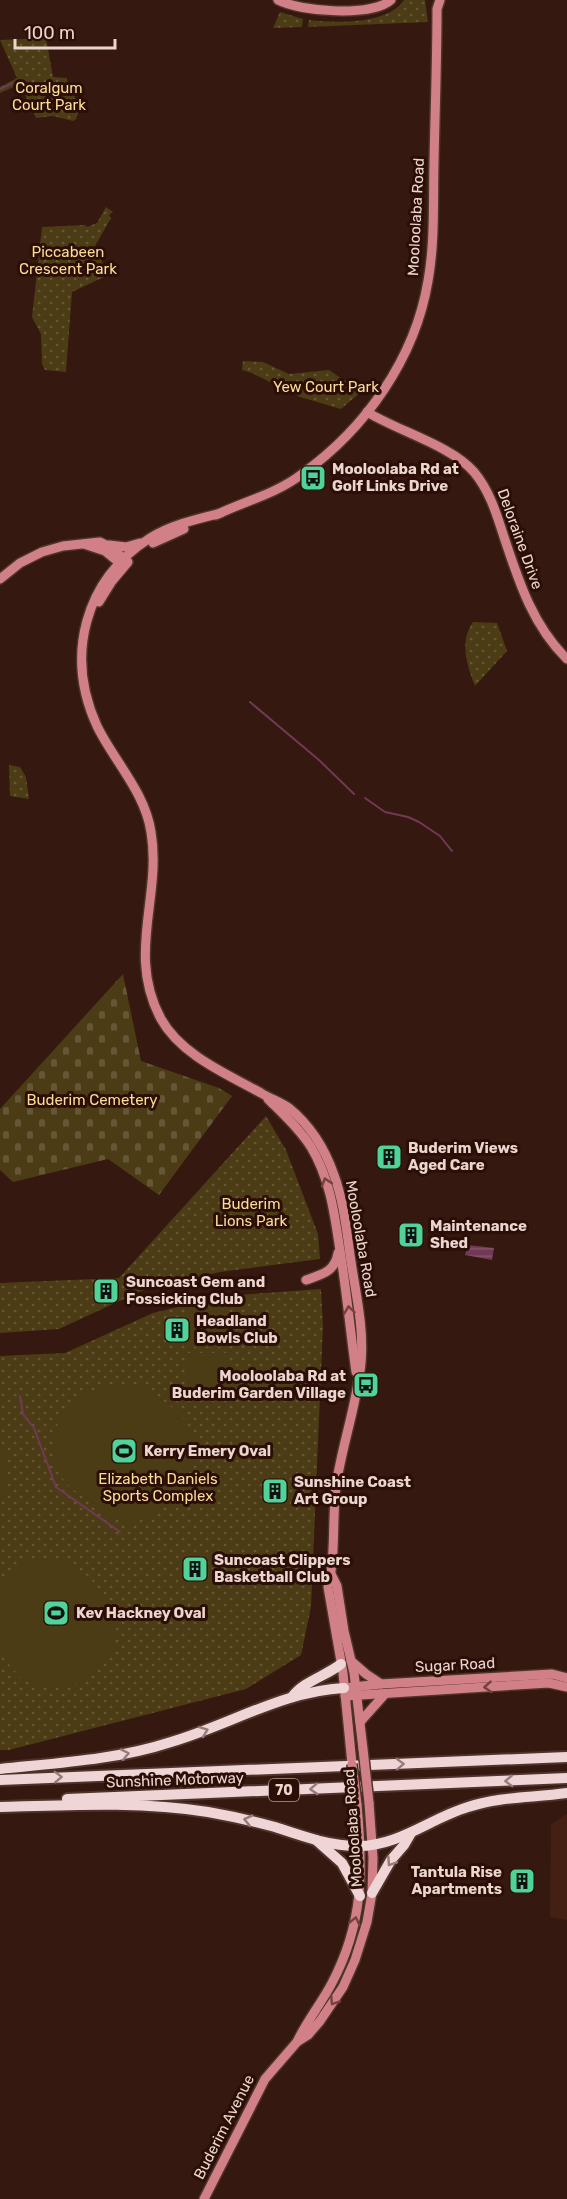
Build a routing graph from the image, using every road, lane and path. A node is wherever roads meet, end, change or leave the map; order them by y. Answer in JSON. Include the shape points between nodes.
{"nodes":[{"id":1,"x":278,"y":0,"type":"edge"},
{"id":2,"x":391,"y":0,"type":"edge"},
{"id":3,"x":437,"y":3,"type":"edge"},
{"id":4,"x":367,"y":412,"type":"junction"},
{"id":5,"x":221,"y":513,"type":"junction"},
{"id":6,"x":144,"y":542,"type":"junction"},
{"id":7,"x":84,"y":544,"type":"junction"},
{"id":8,"x":107,"y":545,"type":"junction"},
{"id":9,"x":97,"y":549,"type":"junction"},
{"id":10,"x":123,"y":562,"type":"junction"},
{"id":11,"x":2,"y":574,"type":"edge"},
{"id":12,"x":107,"y":577,"type":"junction"},
{"id":13,"x":82,"y":649,"type":"junction"},
{"id":14,"x":567,"y":659,"type":"edge"},
{"id":15,"x":264,"y":1095,"type":"junction"},
{"id":16,"x":338,"y":1238,"type":"junction"},
{"id":17,"x":306,"y":1280,"type":"dead end"},
{"id":18,"x":357,"y":1381,"type":"junction"},
{"id":19,"x":346,"y":1662,"type":"junction"},
{"id":20,"x":567,"y":1678,"type":"edge"},
{"id":21,"x":381,"y":1684,"type":"junction"},
{"id":22,"x":567,"y":1687,"type":"edge"},
{"id":23,"x":357,"y":1691,"type":"junction"},
{"id":24,"x":345,"y":1692,"type":"junction"},
{"id":25,"x":386,"y":1694,"type":"junction"},
{"id":26,"x":292,"y":1697,"type":"junction"},
{"id":27,"x":360,"y":1722,"type":"junction"},
{"id":28,"x":567,"y":1757,"type":"edge"},
{"id":29,"x":0,"y":1769,"type":"edge"},
{"id":30,"x":567,"y":1778,"type":"edge"},
{"id":31,"x":0,"y":1780,"type":"edge"},
{"id":32,"x":567,"y":1793,"type":"edge"},
{"id":33,"x":0,"y":1802,"type":"edge"},
{"id":34,"x":0,"y":1808,"type":"edge"},
{"id":35,"x":412,"y":1832,"type":"junction"},
{"id":36,"x":316,"y":1840,"type":"junction"},
{"id":37,"x":372,"y":1845,"type":"junction"},
{"id":38,"x":361,"y":1846,"type":"junction"},
{"id":39,"x":372,"y":1893,"type":"junction"},
{"id":40,"x":360,"y":1896,"type":"junction"},
{"id":41,"x":297,"y":2042,"type":"junction"},
{"id":42,"x":204,"y":2199,"type":"edge"}],
"edges":[{"from":1,"to":2,"type":"main road","via":[[299,8],[327,11],[377,8]]},
{"from":3,"to":4,"type":"main road","name":"Mooloolaba Road","via":[[433,250],[429,280],[409,346]]},
{"from":4,"to":5,"type":"main road","name":"Mooloolaba Road","via":[[303,474],[265,496]]},
{"from":4,"to":14,"type":"main road","name":"Deloraine Drive","via":[[444,450],[473,471],[494,507],[528,605]]},
{"from":5,"to":6,"type":"main road","name":"Mooloolaba Road","via":[[167,530]]},
{"from":5,"to":10,"type":"main road","name":"Mooloolaba Road","via":[[161,539]]},
{"from":6,"to":8,"type":"main road"},
{"from":6,"to":10,"type":"main road","name":"Mooloolaba Road"},
{"from":7,"to":8,"type":"main road"},
{"from":7,"to":9,"type":"main road"},
{"from":7,"to":11,"type":"main road","via":[[42,552]]},
{"from":8,"to":10,"type":"main road"},
{"from":9,"to":10,"type":"main road"},
{"from":9,"to":12,"type":"main road","via":[[108,563]]},
{"from":10,"to":12,"type":"main road","name":"Mooloolaba Road"},
{"from":10,"to":13,"type":"main road","name":"Mooloolaba Road","via":[[98,604]]},
{"from":12,"to":13,"type":"main road","name":"Mooloolaba Road","via":[[88,616]]},
{"from":13,"to":15,"type":"main road","name":"Mooloolaba Road","via":[[88,702],[98,728],[137,792],[152,832],[153,870],[144,957],[149,989],[161,1019],[180,1043]]},
{"from":16,"to":15,"type":"main road","name":"Mooloolaba Road","one_way":true,"via":[[331,1200],[317,1160],[298,1129]]},
{"from":15,"to":18,"type":"main road","name":"Mooloolaba Road","via":[[286,1106],[309,1128],[337,1182],[361,1333]]},
{"from":16,"to":17,"type":"main road","via":[[338,1256],[332,1268]]},
{"from":18,"to":16,"type":"main road","name":"Mooloolaba Road","one_way":true},
{"from":18,"to":19,"type":"main road","name":"Mooloolaba Road","via":[[333,1507],[328,1587]]},
{"from":19,"to":21,"type":"main road"},
{"from":19,"to":23,"type":"main road","name":"Mooloolaba Road"},
{"from":19,"to":24,"type":"main road","name":"Mooloolaba Road"},
{"from":19,"to":26,"type":"highway","via":[[298,1689]]},
{"from":20,"to":21,"type":"main road","name":"Sugar Road","via":[[552,1674]]},
{"from":21,"to":23,"type":"main road","name":"Sugar Road"},
{"from":22,"to":25,"type":"main road","name":"Sugar Road","one_way":true,"via":[[549,1683]]},
{"from":23,"to":24,"type":"main road","name":"Sugar Road"},
{"from":23,"to":25,"type":"main road","name":"Sugar Road"},
{"from":23,"to":27,"type":"main road","name":"Mooloolaba Road"},
{"from":24,"to":26,"type":"highway","via":[[320,1691]]},
{"from":24,"to":38,"type":"main road","name":"Mooloolaba Road","bridge":true},
{"from":25,"to":27,"type":"main road"},
{"from":29,"to":26,"type":"highway","one_way":true,"via":[[148,1749]]},
{"from":27,"to":37,"type":"main road","name":"Mooloolaba Road","bridge":true},
{"from":31,"to":28,"type":"highway","name":"Sunshine Motorway","number":"70","one_way":true},
{"from":30,"to":33,"type":"highway","name":"Sunshine Motorway","number":"70","one_way":true},
{"from":32,"to":35,"type":"highway","via":[[481,1803],[442,1816]]},
{"from":36,"to":34,"type":"highway","one_way":true,"via":[[249,1820],[188,1810],[134,1806]]},
{"from":35,"to":37,"type":"highway"},
{"from":35,"to":39,"type":"highway","one_way":true},
{"from":36,"to":38,"type":"highway"},
{"from":36,"to":40,"type":"highway","via":[[342,1863]]},
{"from":37,"to":38,"type":"highway"},
{"from":37,"to":39,"type":"main road","name":"Mooloolaba Road"},
{"from":38,"to":40,"type":"main road","name":"Mooloolaba Road"},
{"from":39,"to":41,"type":"main road","name":"Mooloolaba Road","one_way":true,"via":[[361,1944],[343,1987],[314,2029]]},
{"from":41,"to":40,"type":"main road","name":"Mooloolaba Road","one_way":true,"via":[[343,1960]]},
{"from":41,"to":42,"type":"main road","name":"Buderim Avenue","via":[[260,2088]]}]}
